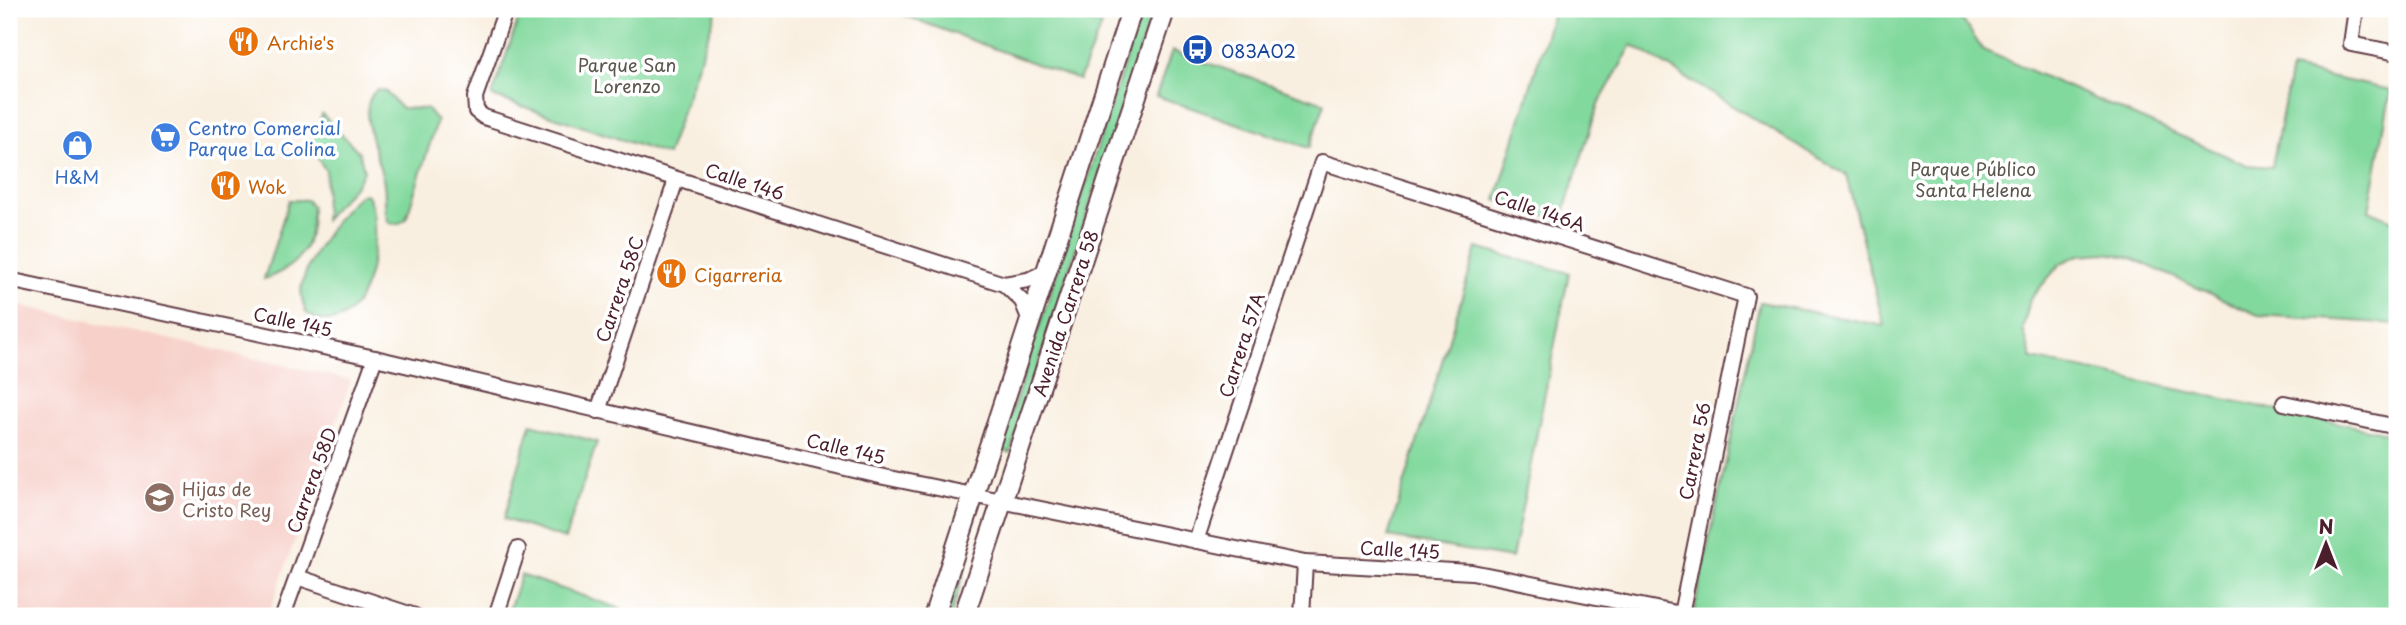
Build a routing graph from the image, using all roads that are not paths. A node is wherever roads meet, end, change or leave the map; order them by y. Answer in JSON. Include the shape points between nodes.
{"nodes":[{"id":1,"x":506,"y":9,"type":"edge"},
{"id":2,"x":1132,"y":9,"type":"edge"},
{"id":3,"x":1165,"y":9,"type":"edge"},
{"id":4,"x":2356,"y":9,"type":"edge"},
{"id":5,"x":2397,"y":53,"type":"edge"},
{"id":6,"x":1322,"y":162,"type":"joint"},
{"id":7,"x":676,"y":180,"type":"junction"},
{"id":8,"x":1049,"y":269,"type":"junction"},
{"id":9,"x":9,"y":280,"type":"edge"},
{"id":10,"x":1004,"y":284,"type":"junction"},
{"id":11,"x":1746,"y":296,"type":"joint"},
{"id":12,"x":1031,"y":324,"type":"junction"},
{"id":13,"x":375,"y":358,"type":"junction"},
{"id":14,"x":2284,"y":403,"type":"dead end"},
{"id":15,"x":598,"y":411,"type":"junction"},
{"id":16,"x":2397,"y":426,"type":"edge"},
{"id":17,"x":976,"y":495,"type":"junction"},
{"id":18,"x":1003,"y":501,"type":"junction"},
{"id":19,"x":1196,"y":541,"type":"junction"},
{"id":20,"x":518,"y":549,"type":"dead end"},
{"id":21,"x":1305,"y":563,"type":"junction"},
{"id":22,"x":297,"y":577,"type":"junction"},
{"id":23,"x":1681,"y":614,"type":"joint"},
{"id":24,"x":284,"y":616,"type":"edge"},
{"id":25,"x":415,"y":616,"type":"edge"},
{"id":26,"x":496,"y":616,"type":"edge"},
{"id":27,"x":934,"y":616,"type":"edge"},
{"id":28,"x":964,"y":616,"type":"edge"},
{"id":29,"x":1302,"y":616,"type":"edge"}],
"edges":[{"from":1,"to":7,"type":"street","name":"Calle 146","via":[[475,97],[476,111],[494,122]]},
{"from":2,"to":8,"type":"main road","name":"Avenida Carrera 58"},
{"from":3,"to":18,"type":"main road","name":"Avenida Carrera 58"},
{"from":4,"to":5,"type":"street","via":[[2351,44]]},
{"from":6,"to":11,"type":"street","name":"Calle 146A"},
{"from":6,"to":19,"type":"street","name":"Carrera 57A"},
{"from":7,"to":10,"type":"street","name":"Calle 146"},
{"from":7,"to":15,"type":"street","name":"Carrera 58C"},
{"from":8,"to":10,"type":"street","via":[[1028,280]]},
{"from":8,"to":12,"type":"main road","name":"Avenida Carrera 58"},
{"from":9,"to":13,"type":"street","name":"Calle 145"},
{"from":10,"to":12,"type":"street","via":[[1022,301]]},
{"from":11,"to":23,"type":"street","name":"Carrera 56"},
{"from":12,"to":17,"type":"main road","name":"Avenida Carrera 58"},
{"from":13,"to":15,"type":"street","name":"Calle 145"},
{"from":13,"to":22,"type":"street","name":"Carrera 58D"},
{"from":14,"to":16,"type":"street"},
{"from":15,"to":17,"type":"street","name":"Calle 145"},
{"from":17,"to":18,"type":"street","name":"Calle 145"},
{"from":17,"to":27,"type":"main road","name":"Avenida Carrera 58"},
{"from":18,"to":19,"type":"street","name":"Calle 145"},
{"from":18,"to":28,"type":"main road","name":"Avenida Carrera 58"},
{"from":19,"to":21,"type":"street","name":"Calle 145"},
{"from":20,"to":26,"type":"street"},
{"from":21,"to":23,"type":"street","name":"Calle 145","via":[[1472,572]]},
{"from":21,"to":29,"type":"street"},
{"from":22,"to":24,"type":"street","name":"Carrera 58D"},
{"from":22,"to":25,"type":"street"}]}
